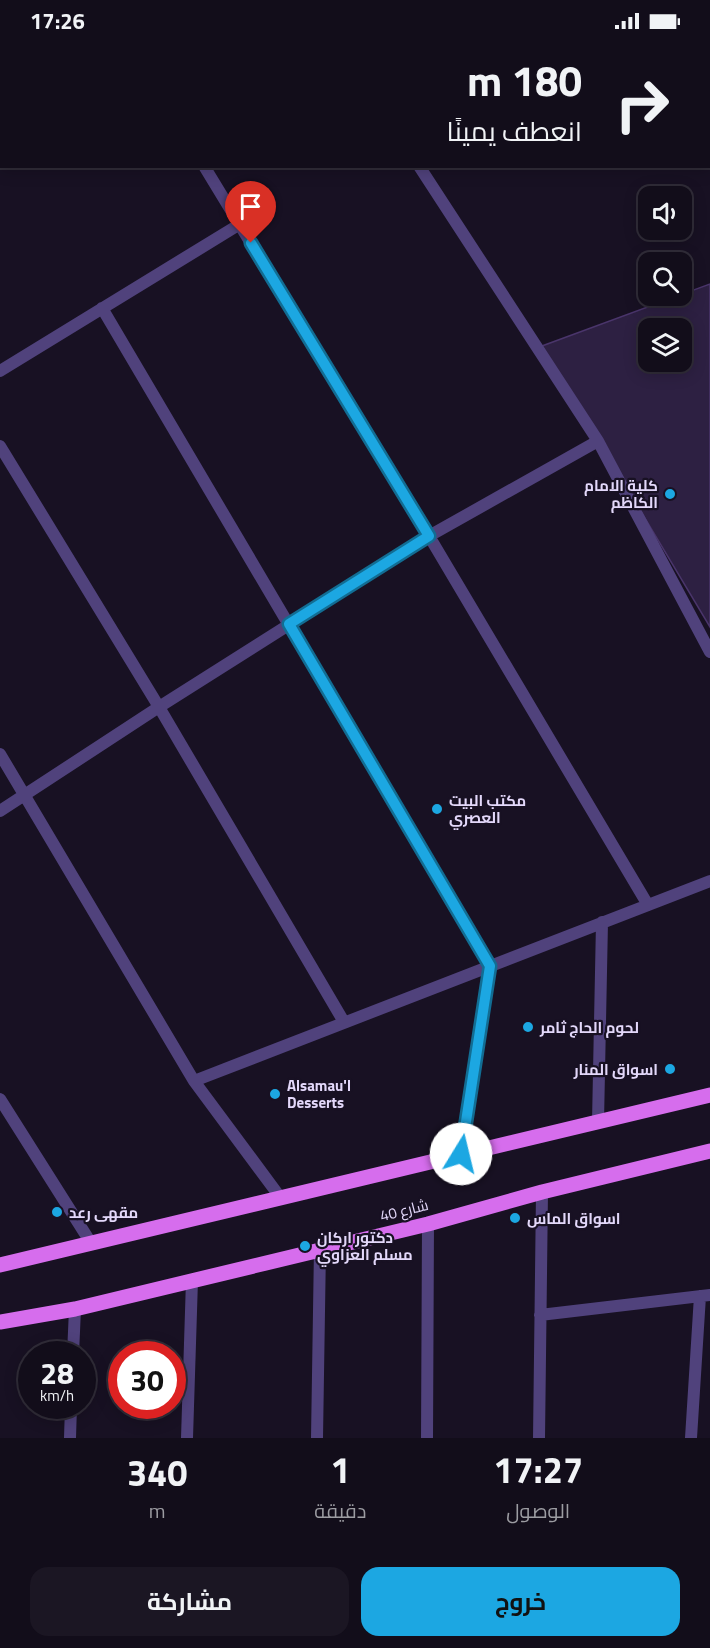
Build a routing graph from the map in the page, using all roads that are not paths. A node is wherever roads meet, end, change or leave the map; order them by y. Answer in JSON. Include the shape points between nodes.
{"nodes":[{"id":1,"x":205,"y":168,"type":"edge"},
{"id":2,"x":420,"y":168,"type":"edge"},
{"id":3,"x":240,"y":224,"type":"junction"},
{"id":4,"x":102,"y":308,"type":"junction"},
{"id":5,"x":0,"y":371,"type":"edge"},
{"id":6,"x":598,"y":441,"type":"junction"},
{"id":7,"x":0,"y":446,"type":"edge"},
{"id":8,"x":429,"y":536,"type":"junction"},
{"id":9,"x":289,"y":624,"type":"junction"},
{"id":10,"x":710,"y":652,"type":"edge"},
{"id":11,"x":159,"y":707,"type":"junction"},
{"id":12,"x":0,"y":754,"type":"edge"},
{"id":13,"x":25,"y":795,"type":"junction"},
{"id":14,"x":0,"y":811,"type":"edge"},
{"id":15,"x":710,"y":881,"type":"edge"},
{"id":16,"x":648,"y":905,"type":"junction"},
{"id":17,"x":603,"y":922,"type":"junction"},
{"id":18,"x":490,"y":966,"type":"junction"},
{"id":19,"x":344,"y":1022,"type":"junction"},
{"id":20,"x":194,"y":1081,"type":"junction"},
{"id":21,"x":710,"y":1095,"type":"edge"},
{"id":22,"x":0,"y":1099,"type":"edge"},
{"id":23,"x":598,"y":1122,"type":"junction"},
{"id":24,"x":710,"y":1151,"type":"edge"},
{"id":25,"x":461,"y":1154,"type":"junction"},
{"id":26,"x":542,"y":1192,"type":"junction"},
{"id":27,"x":280,"y":1197,"type":"junction"},
{"id":28,"x":428,"y":1224,"type":"junction"},
{"id":29,"x":91,"y":1243,"type":"junction"},
{"id":30,"x":320,"y":1248,"type":"junction"},
{"id":31,"x":0,"y":1265,"type":"edge"},
{"id":32,"x":192,"y":1280,"type":"junction"},
{"id":33,"x":705,"y":1295,"type":"edge"},
{"id":34,"x":75,"y":1309,"type":"junction"},
{"id":35,"x":540,"y":1315,"type":"junction"},
{"id":36,"x":0,"y":1322,"type":"edge"},
{"id":37,"x":74,"y":1341,"type":"edge"},
{"id":38,"x":71,"y":1419,"type":"edge"},
{"id":39,"x":70,"y":1438,"type":"edge"},
{"id":40,"x":187,"y":1438,"type":"edge"},
{"id":41,"x":317,"y":1438,"type":"edge"},
{"id":42,"x":427,"y":1438,"type":"edge"},
{"id":43,"x":539,"y":1438,"type":"edge"},
{"id":44,"x":691,"y":1438,"type":"edge"}],
"edges":[{"from":1,"to":3,"type":"street"},
{"from":2,"to":6,"type":"street"},
{"from":3,"to":4,"type":"street"},
{"from":3,"to":8,"type":"street"},
{"from":4,"to":5,"type":"street"},
{"from":4,"to":9,"type":"street"},
{"from":6,"to":8,"type":"street"},
{"from":6,"to":10,"type":"street"},
{"from":7,"to":11,"type":"street"},
{"from":8,"to":9,"type":"street"},
{"from":8,"to":16,"type":"street"},
{"from":9,"to":11,"type":"street"},
{"from":9,"to":18,"type":"street"},
{"from":11,"to":13,"type":"street"},
{"from":11,"to":19,"type":"street"},
{"from":12,"to":13,"type":"street"},
{"from":13,"to":14,"type":"street"},
{"from":13,"to":20,"type":"street"},
{"from":15,"to":16,"type":"street"},
{"from":16,"to":17,"type":"street"},
{"from":17,"to":18,"type":"street"},
{"from":17,"to":23,"type":"street"},
{"from":18,"to":19,"type":"street"},
{"from":18,"to":25,"type":"street"},
{"from":19,"to":20,"type":"street"},
{"from":20,"to":27,"type":"street"},
{"from":21,"to":23,"type":"main road"},
{"from":22,"to":29,"type":"street"},
{"from":23,"to":25,"type":"main road"},
{"from":24,"to":26,"type":"main road","name":"شارع 40"},
{"from":25,"to":27,"type":"main road"},
{"from":26,"to":28,"type":"main road","name":"شارع 40"},
{"from":26,"to":35,"type":"street"},
{"from":27,"to":29,"type":"main road"},
{"from":28,"to":30,"type":"main road","name":"شارع 40"},
{"from":28,"to":42,"type":"street"},
{"from":29,"to":31,"type":"main road"},
{"from":30,"to":32,"type":"main road","name":"شارع 40"},
{"from":30,"to":41,"type":"street"},
{"from":32,"to":34,"type":"main road","name":"شارع 40"},
{"from":32,"to":40,"type":"street"},
{"from":33,"to":35,"type":"street"},
{"from":33,"to":44,"type":"street"},
{"from":34,"to":36,"type":"main road","name":"شارع 40"},
{"from":34,"to":37,"type":"street"},
{"from":35,"to":43,"type":"street"},
{"from":38,"to":39,"type":"street"}]}
